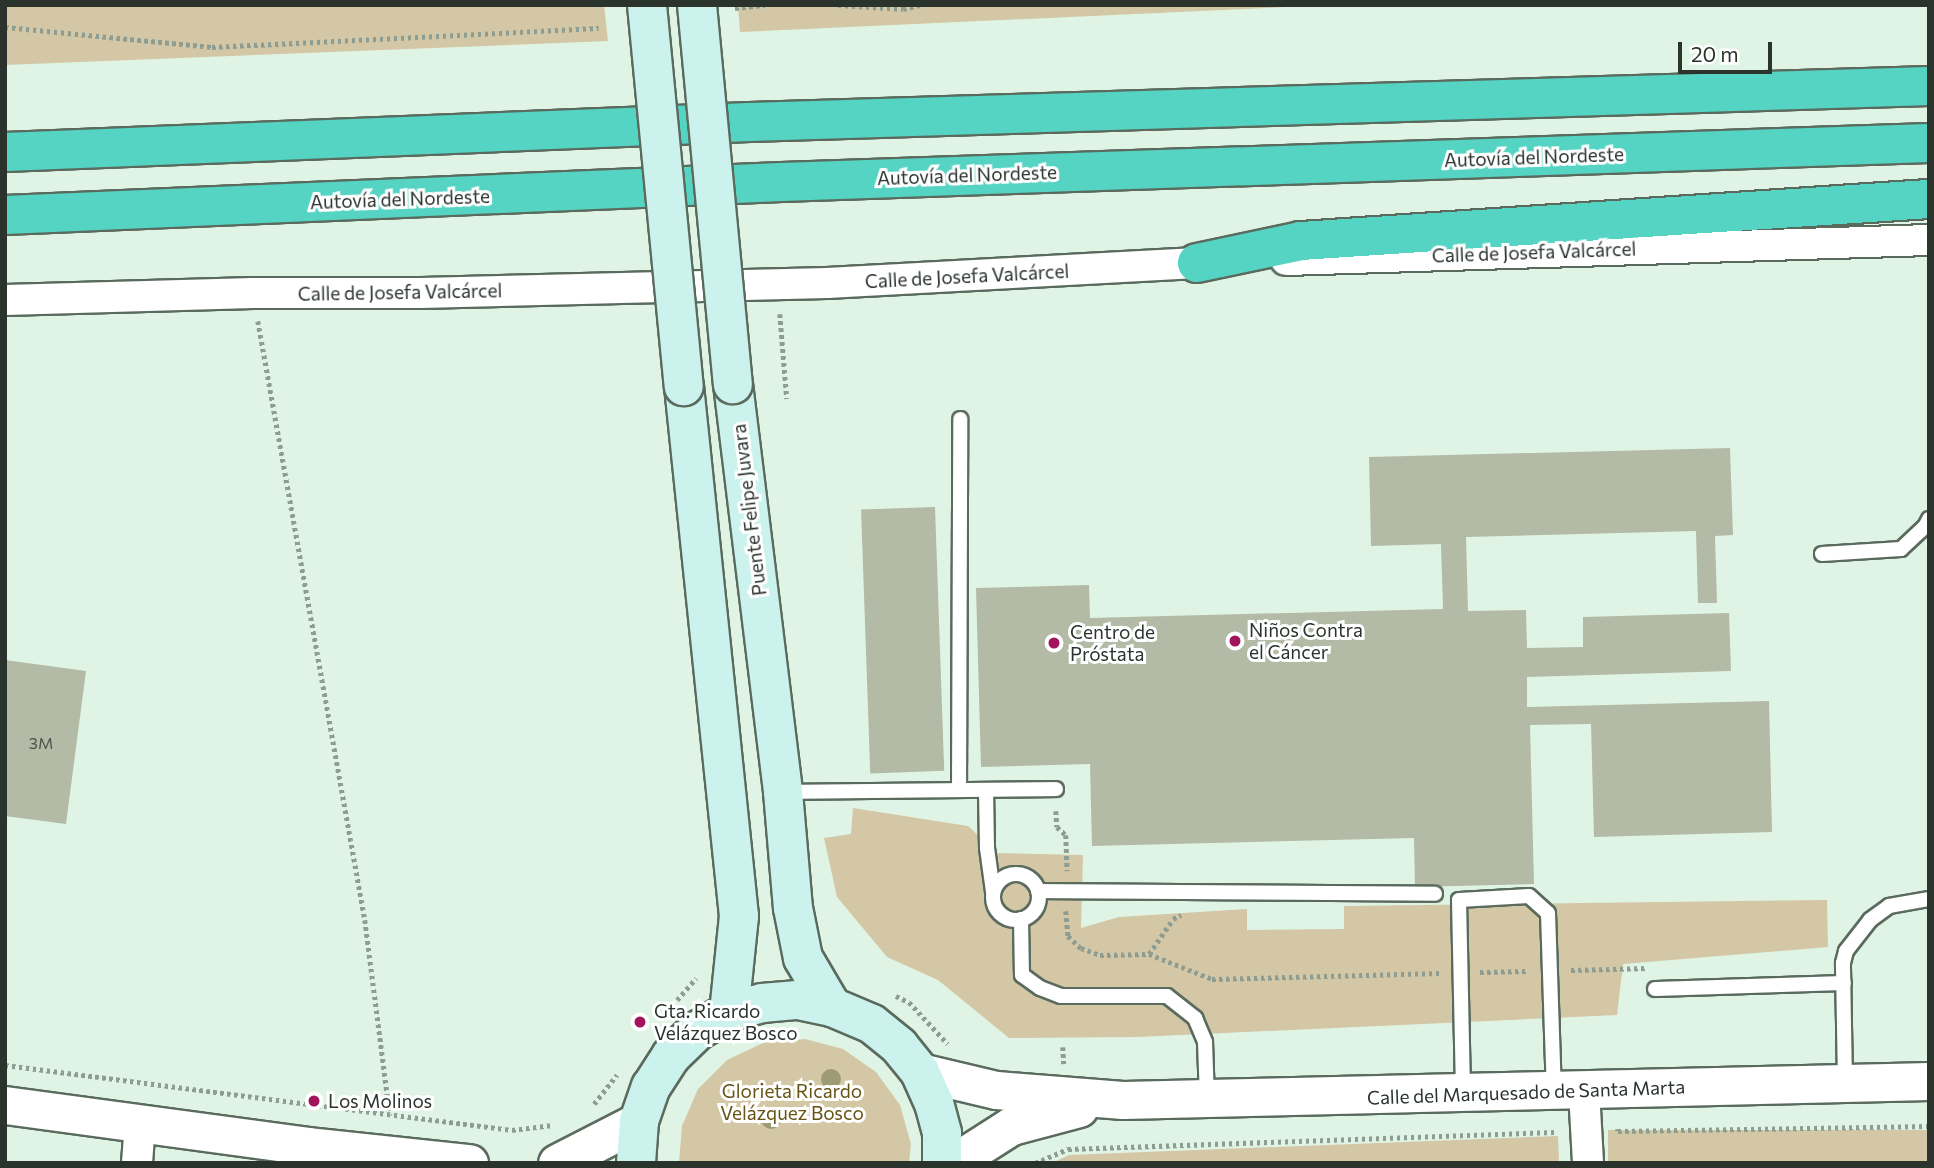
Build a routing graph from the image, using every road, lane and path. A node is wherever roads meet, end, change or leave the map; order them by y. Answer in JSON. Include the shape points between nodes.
{"nodes":[{"id":1,"x":647,"y":5,"type":"edge"},
{"id":2,"x":696,"y":5,"type":"edge"},
{"id":3,"x":765,"y":5,"type":"edge"},
{"id":4,"x":838,"y":5,"type":"edge"},
{"id":5,"x":920,"y":5,"type":"edge"},
{"id":6,"x":735,"y":8,"type":"dead end"},
{"id":7,"x":5,"y":27,"type":"edge"},
{"id":8,"x":599,"y":28,"type":"dead end"},
{"id":9,"x":1929,"y":86,"type":"edge"},
{"id":10,"x":1929,"y":143,"type":"edge"},
{"id":11,"x":5,"y":152,"type":"edge"},
{"id":12,"x":1929,"y":199,"type":"edge"},
{"id":13,"x":5,"y":215,"type":"edge"},
{"id":14,"x":1929,"y":240,"type":"edge"},
{"id":15,"x":1197,"y":263,"type":"junction"},
{"id":16,"x":253,"y":293,"type":"junction"},
{"id":17,"x":5,"y":300,"type":"edge"},
{"id":18,"x":781,"y":333,"type":"dead end"},
{"id":19,"x":787,"y":399,"type":"dead end"},
{"id":20,"x":960,"y":419,"type":"dead end"},
{"id":21,"x":1929,"y":519,"type":"edge"},
{"id":22,"x":1822,"y":554,"type":"dead end"},
{"id":23,"x":1056,"y":789,"type":"dead end"},
{"id":24,"x":959,"y":790,"type":"junction"},
{"id":25,"x":986,"y":790,"type":"junction"},
{"id":26,"x":783,"y":792,"type":"junction"},
{"id":27,"x":1038,"y":891,"type":"junction"},
{"id":28,"x":993,"y":892,"type":"junction"},
{"id":29,"x":1435,"y":894,"type":"dead end"},
{"id":30,"x":1929,"y":899,"type":"edge"},
{"id":31,"x":1021,"y":919,"type":"junction"},
{"id":32,"x":1149,"y":954,"type":"dead end"},
{"id":33,"x":699,"y":973,"type":"dead end"},
{"id":34,"x":1212,"y":979,"type":"dead end"},
{"id":35,"x":1844,"y":983,"type":"junction"},
{"id":36,"x":1655,"y":989,"type":"dead end"},
{"id":37,"x":886,"y":990,"type":"dead end"},
{"id":38,"x":832,"y":1007,"type":"junction"},
{"id":39,"x":668,"y":1009,"type":"dead end"},
{"id":40,"x":729,"y":1012,"type":"junction"},
{"id":41,"x":953,"y":1049,"type":"dead end"},
{"id":42,"x":5,"y":1065,"type":"edge"},
{"id":43,"x":619,"y":1071,"type":"dead end"},
{"id":44,"x":920,"y":1072,"type":"junction"},
{"id":45,"x":1929,"y":1081,"type":"edge"},
{"id":46,"x":1845,"y":1082,"type":"junction"},
{"id":47,"x":1585,"y":1090,"type":"junction"},
{"id":48,"x":1463,"y":1094,"type":"junction"},
{"id":49,"x":1123,"y":1100,"type":"junction"},
{"id":50,"x":1207,"y":1100,"type":"junction"},
{"id":51,"x":5,"y":1105,"type":"edge"},
{"id":52,"x":587,"y":1111,"type":"dead end"},
{"id":53,"x":390,"y":1115,"type":"junction"},
{"id":54,"x":639,"y":1121,"type":"junction"},
{"id":55,"x":560,"y":1122,"type":"dead end"},
{"id":56,"x":140,"y":1124,"type":"junction"},
{"id":57,"x":1929,"y":1126,"type":"edge"},
{"id":58,"x":1618,"y":1131,"type":"junction"},
{"id":59,"x":1068,"y":1149,"type":"dead end"},
{"id":60,"x":1588,"y":1157,"type":"edge"},
{"id":61,"x":390,"y":1158,"type":"edge"},
{"id":62,"x":137,"y":1163,"type":"edge"},
{"id":63,"x":469,"y":1163,"type":"edge"},
{"id":64,"x":557,"y":1163,"type":"edge"},
{"id":65,"x":636,"y":1163,"type":"edge"},
{"id":66,"x":942,"y":1163,"type":"edge"},
{"id":67,"x":953,"y":1163,"type":"edge"}],
"edges":[{"from":1,"to":40,"type":"main road","bridge":true,"via":[[739,916]]},
{"from":2,"to":26,"type":"main road","name":"Puente Felipe Juvara","bridge":true,"via":[[733,384]]},
{"from":3,"to":6,"type":"path"},
{"from":4,"to":5,"type":"path","via":[[903,9]]},
{"from":7,"to":8,"type":"path","via":[[212,47]]},
{"from":9,"to":11,"type":"highway","via":[[790,120]]},
{"from":10,"to":13,"type":"highway","name":"Autovía del Nordeste","via":[[781,181]]},
{"from":12,"to":15,"type":"highway","via":[[1301,241]]},
{"from":14,"to":15,"type":"street","name":"Calle de Josefa Valcárcel"},
{"from":15,"to":16,"type":"street","name":"Calle de Josefa Valcárcel","via":[[827,283]]},
{"from":16,"to":17,"type":"street","name":"Calle de Josefa Valcárcel"},
{"from":16,"to":53,"type":"path","via":[[365,920]]},
{"from":18,"to":19,"type":"path"},
{"from":20,"to":24,"type":"lane"},
{"from":21,"to":22,"type":"lane","via":[[1901,549]]},
{"from":23,"to":25,"type":"lane"},
{"from":24,"to":25,"type":"lane"},
{"from":24,"to":26,"type":"lane"},
{"from":25,"to":28,"type":"lane"},
{"from":26,"to":38,"type":"main road","name":"Puente Felipe Juvara","via":[[793,908],[803,958]]},
{"from":27,"to":28,"type":"lane","via":[[1031,878],[1016,873],[1002,878]]},
{"from":27,"to":29,"type":"lane"},
{"from":27,"to":31,"type":"lane","via":[[1034,912]]},
{"from":28,"to":31,"type":"lane","via":[[1000,913]]},
{"from":30,"to":35,"type":"lane","via":[[1889,906],[1870,920],[1846,951]]},
{"from":31,"to":50,"type":"lane","via":[[1022,975],[1040,988],[1062,996],[1167,996],[1195,1018],[1205,1042]]},
{"from":32,"to":34,"type":"path"},
{"from":33,"to":39,"type":"path"},
{"from":35,"to":36,"type":"lane"},
{"from":35,"to":46,"type":"lane"},
{"from":37,"to":41,"type":"path","via":[[909,1002]]},
{"from":38,"to":40,"type":"main road","via":[[798,1000]]},
{"from":38,"to":44,"type":"main road","via":[[872,1024],[899,1045]]},
{"from":40,"to":54,"type":"main road","via":[[697,1031],[671,1056],[651,1087]]},
{"from":42,"to":53,"type":"path"},
{"from":43,"to":52,"type":"path"},
{"from":44,"to":49,"type":"street","name":"Calle del Marquesado de Santa Marta","via":[[996,1090]]},
{"from":44,"to":66,"type":"main road","via":[[942,1133]]},
{"from":45,"to":46,"type":"street","name":"Calle del Marquesado de Santa Marta"},
{"from":46,"to":47,"type":"street","name":"Calle del Marquesado de Santa Marta"},
{"from":47,"to":48,"type":"street","name":"Calle del Marquesado de Santa Marta"},
{"from":47,"to":48,"type":"lane","via":[[1548,914],[1528,896],[1459,901]]},
{"from":47,"to":58,"type":"path"},
{"from":47,"to":60,"type":"street"},
{"from":48,"to":50,"type":"street","name":"Calle del Marquesado de Santa Marta"},
{"from":49,"to":50,"type":"street","name":"Calle del Marquesado de Santa Marta"},
{"from":49,"to":67,"type":"street","name":"Calle del Marquesado de Santa Marta","via":[[1012,1126]]},
{"from":51,"to":56,"type":"street"},
{"from":53,"to":55,"type":"path","via":[[512,1130]]},
{"from":54,"to":64,"type":"street"},
{"from":54,"to":65,"type":"main road"},
{"from":56,"to":61,"type":"street"},
{"from":56,"to":62,"type":"street"},
{"from":57,"to":58,"type":"path"},
{"from":58,"to":60,"type":"path","via":[[1602,1132],[1602,1152]]},
{"from":59,"to":60,"type":"path","via":[[1567,1131],[1567,1152]]},
{"from":61,"to":63,"type":"street"}]}
